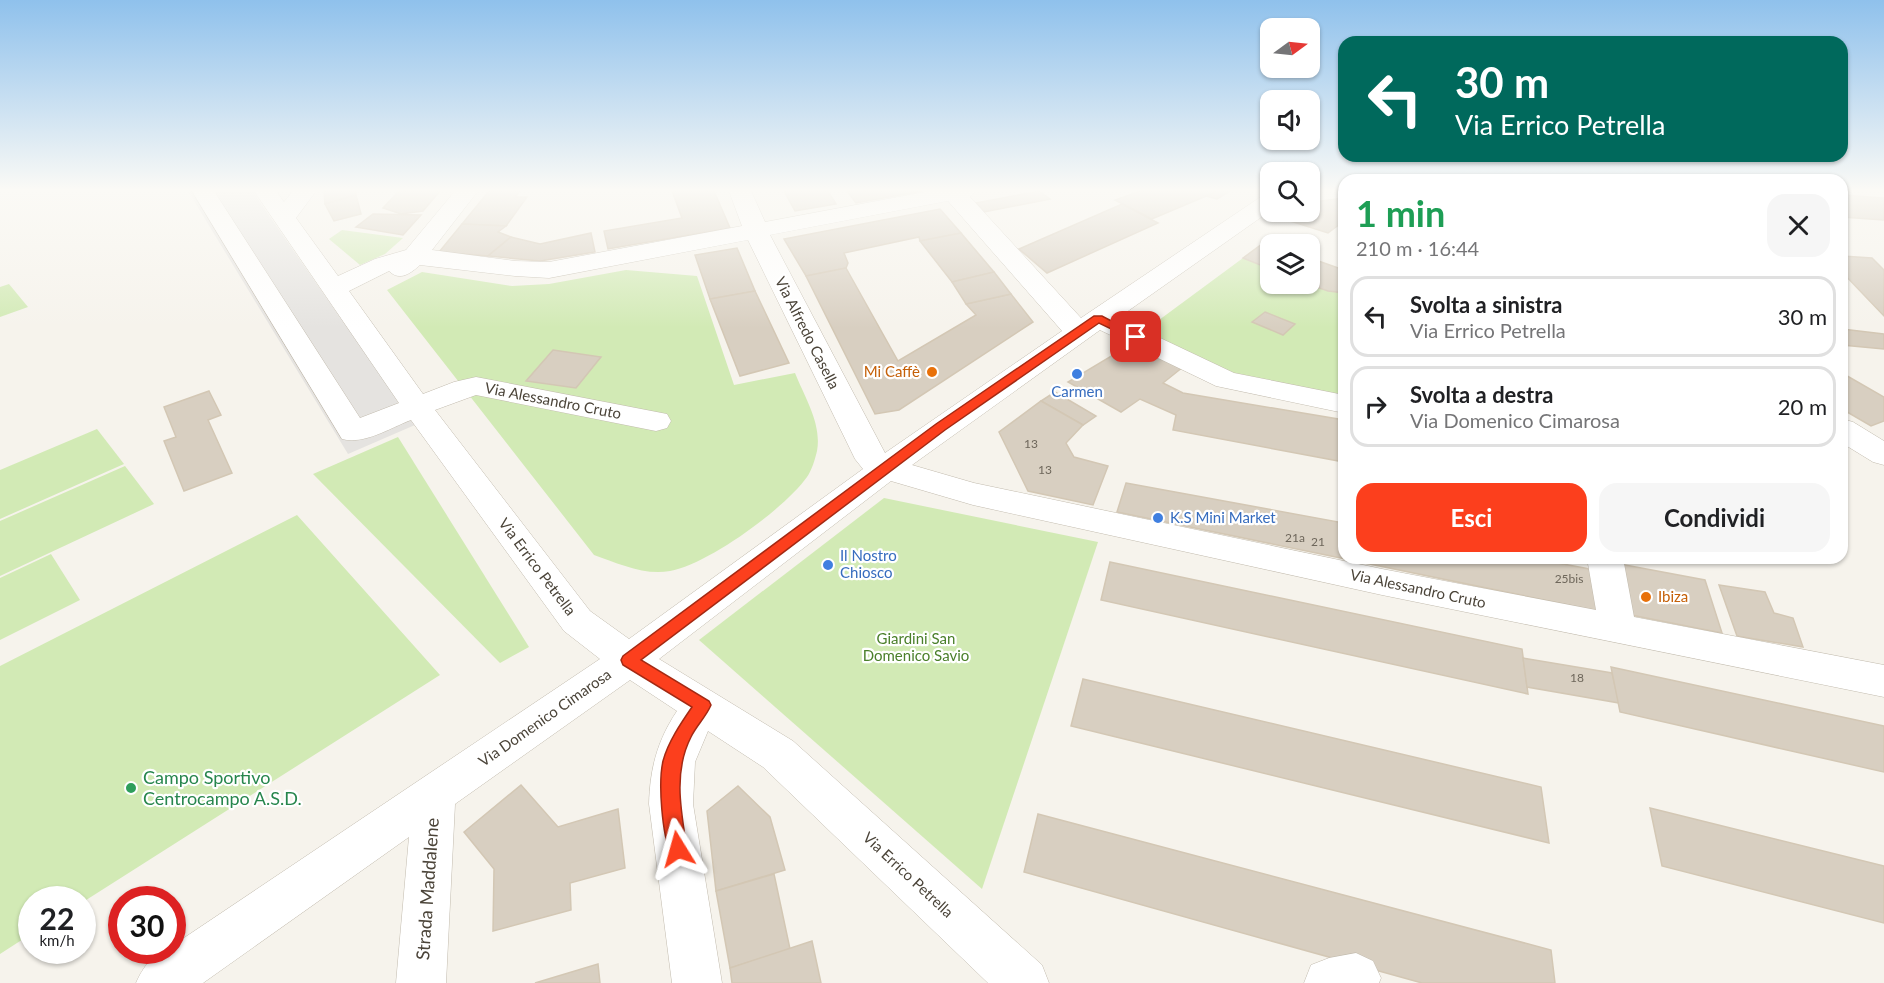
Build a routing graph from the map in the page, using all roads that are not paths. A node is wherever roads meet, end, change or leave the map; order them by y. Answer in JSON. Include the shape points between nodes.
{"nodes":[{"id":1,"x":232,"y":237,"type":"edge"},
{"id":2,"x":297,"y":237,"type":"edge"},
{"id":3,"x":430,"y":237,"type":"edge"},
{"id":4,"x":720,"y":237,"type":"edge"},
{"id":5,"x":759,"y":237,"type":"edge"},
{"id":6,"x":1002,"y":237,"type":"edge"},
{"id":7,"x":1218,"y":237,"type":"edge"},
{"id":8,"x":414,"y":257,"type":"junction"},
{"id":9,"x":337,"y":295,"type":"junction"},
{"id":10,"x":1089,"y":326,"type":"junction"},
{"id":11,"x":1338,"y":403,"type":"edge"},
{"id":12,"x":417,"y":407,"type":"junction"},
{"id":13,"x":656,"y":421,"type":"dead end"},
{"id":14,"x":1848,"y":433,"type":"edge"},
{"id":15,"x":1884,"y":455,"type":"edge"},
{"id":16,"x":885,"y":468,"type":"junction"},
{"id":17,"x":1606,"y":564,"type":"edge"},
{"id":18,"x":1618,"y":630,"type":"junction"},
{"id":19,"x":629,"y":660,"type":"junction"},
{"id":20,"x":1884,"y":681,"type":"edge"},
{"id":21,"x":703,"y":705,"type":"junction"},
{"id":22,"x":434,"y":795,"type":"junction"},
{"id":23,"x":161,"y":983,"type":"edge"},
{"id":24,"x":421,"y":983,"type":"edge"},
{"id":25,"x":697,"y":983,"type":"edge"},
{"id":26,"x":1024,"y":983,"type":"edge"}],
"edges":[{"from":1,"to":12,"type":"street","name":"Via Alessandro Cruto","via":[[353,432]]},
{"from":2,"to":9,"type":"street","name":"Via Errico Petrella"},
{"from":3,"to":8,"type":"street"},
{"from":4,"to":8,"type":"street","via":[[549,270],[528,271]]},
{"from":5,"to":16,"type":"street","name":"Via Alfredo Casella","via":[[871,459]]},
{"from":6,"to":10,"type":"street"},
{"from":7,"to":10,"type":"street","name":"Via Domenico Cimarosa"},
{"from":8,"to":9,"type":"street","via":[[400,270]]},
{"from":9,"to":12,"type":"street","name":"Via Errico Petrella"},
{"from":10,"to":11,"type":"street","via":[[1226,380]]},
{"from":10,"to":16,"type":"street","name":"Via Domenico Cimarosa"},
{"from":12,"to":13,"type":"street","name":"Via Alessandro Cruto","via":[[476,386]]},
{"from":12,"to":19,"type":"street","name":"Via Errico Petrella","via":[[577,621]]},
{"from":14,"to":15,"type":"street"},
{"from":16,"to":18,"type":"street","name":"Via Alessandro Cruto","via":[[973,494]]},
{"from":16,"to":19,"type":"street","name":"Via Domenico Cimarosa"},
{"from":17,"to":18,"type":"street"},
{"from":18,"to":20,"type":"street","name":"Via Alessandro Cruto"},
{"from":19,"to":21,"type":"street","name":"Via Errico Petrella"},
{"from":19,"to":22,"type":"street","name":"Via Domenico Cimarosa"},
{"from":21,"to":25,"type":"street","via":[[680,739],[671,777],[671,804]]},
{"from":21,"to":26,"type":"street","name":"Via Errico Petrella","via":[[778,754]]},
{"from":22,"to":23,"type":"street","name":"Via Domenico Cimarosa"},
{"from":22,"to":24,"type":"street","name":"Strada Maddalene"}]}
